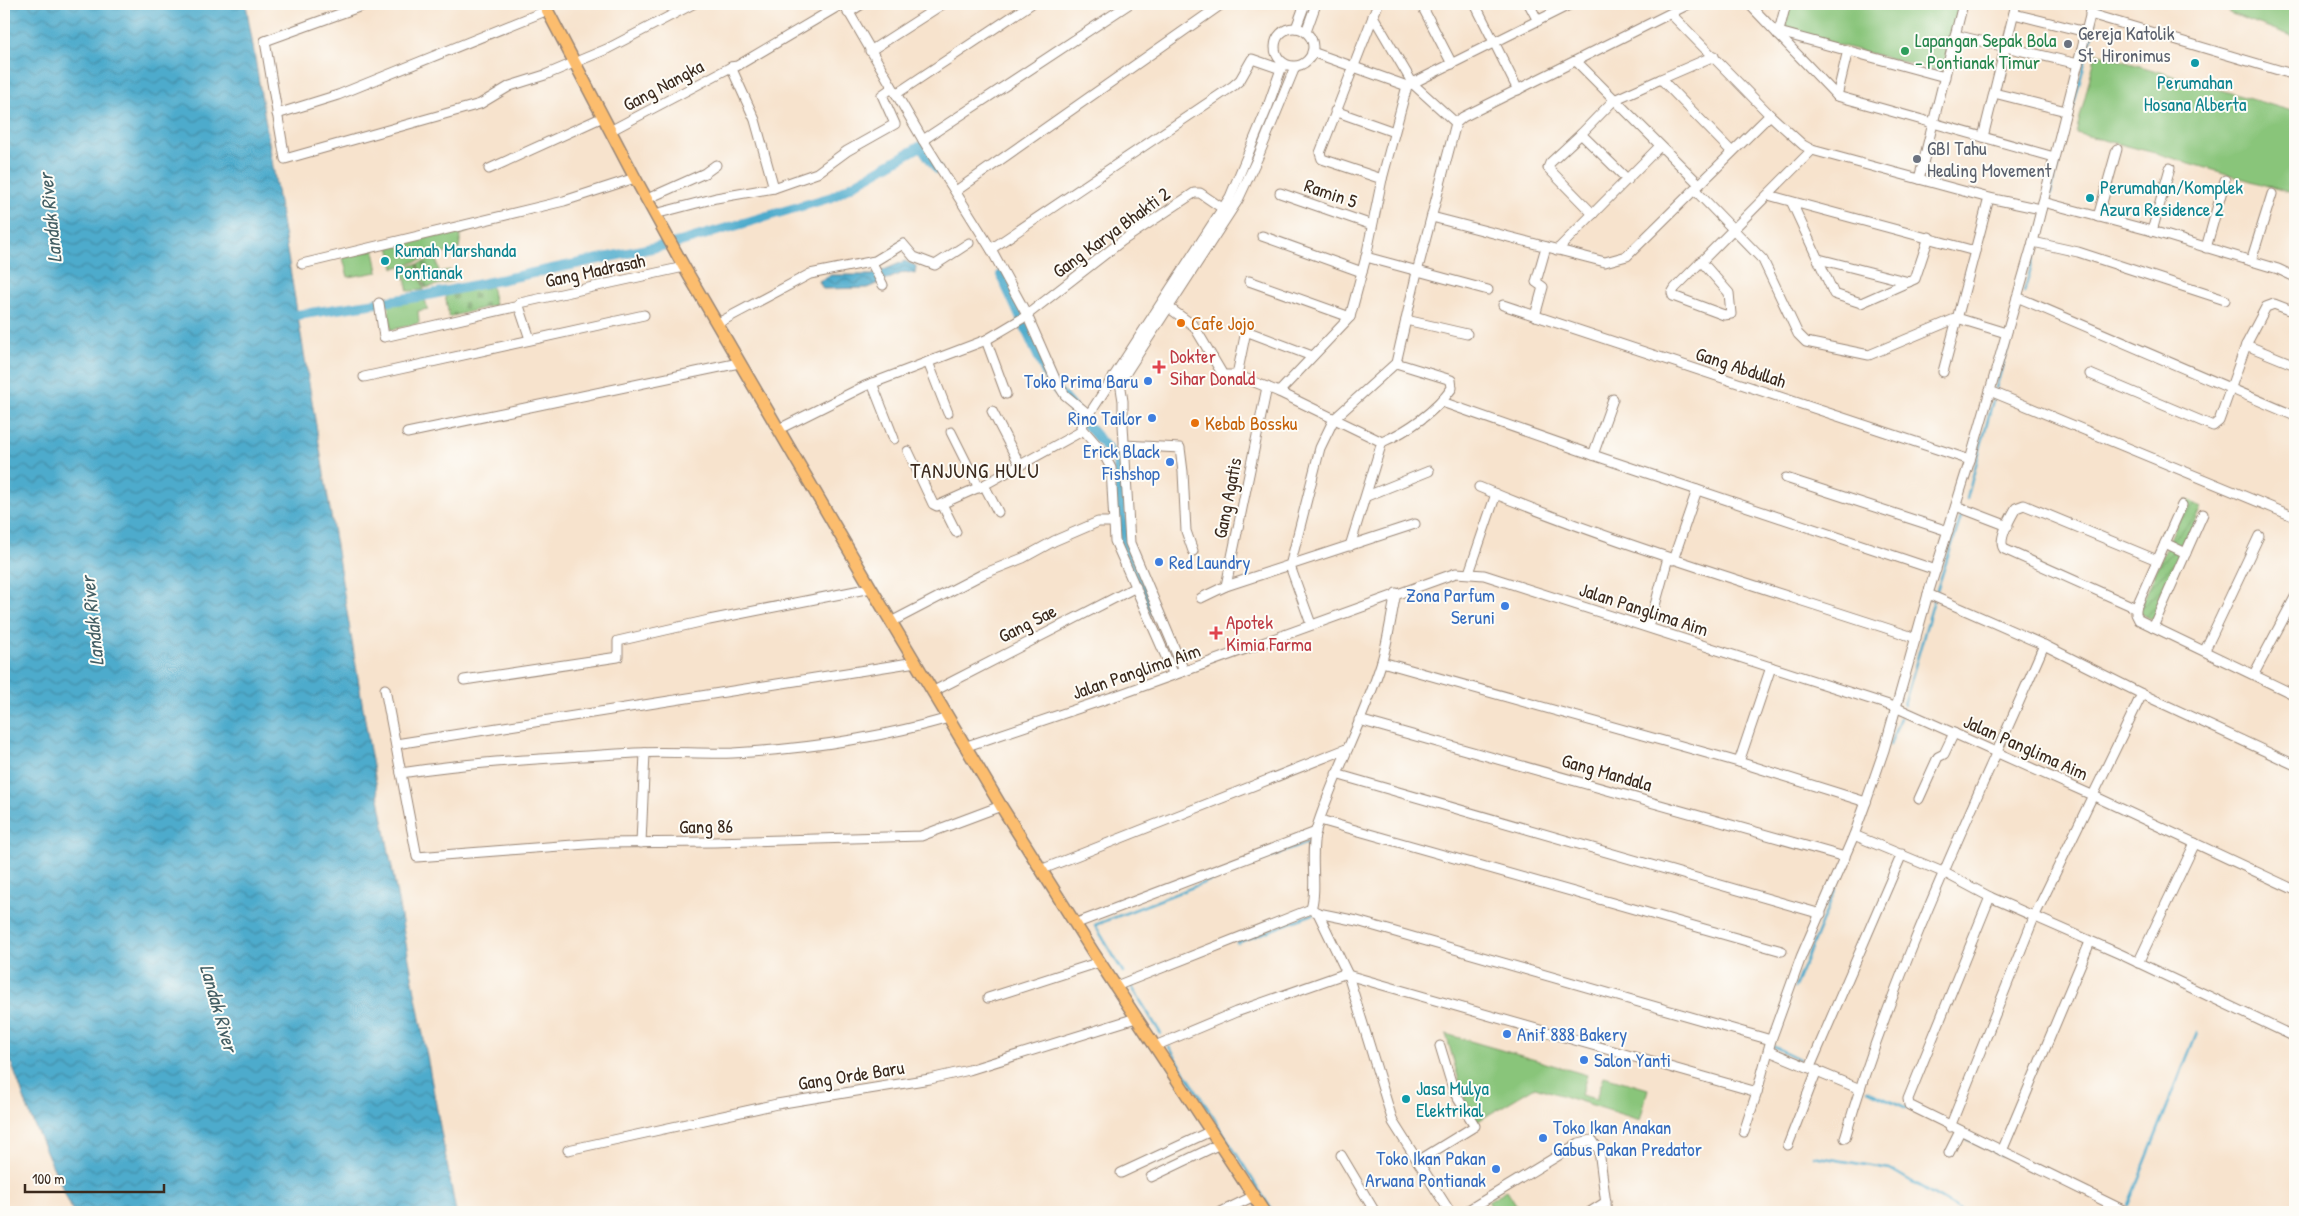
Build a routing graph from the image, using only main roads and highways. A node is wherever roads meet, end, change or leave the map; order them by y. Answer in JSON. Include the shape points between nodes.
{"nodes":[{"id":1,"x":546,"y":7,"type":"edge"},
{"id":2,"x":1264,"y":1212,"type":"edge"}],
"edges":[{"from":1,"to":2,"type":"main road","via":[[684,267],[967,746],[997,808],[1043,869],[1136,1018]]}]}
